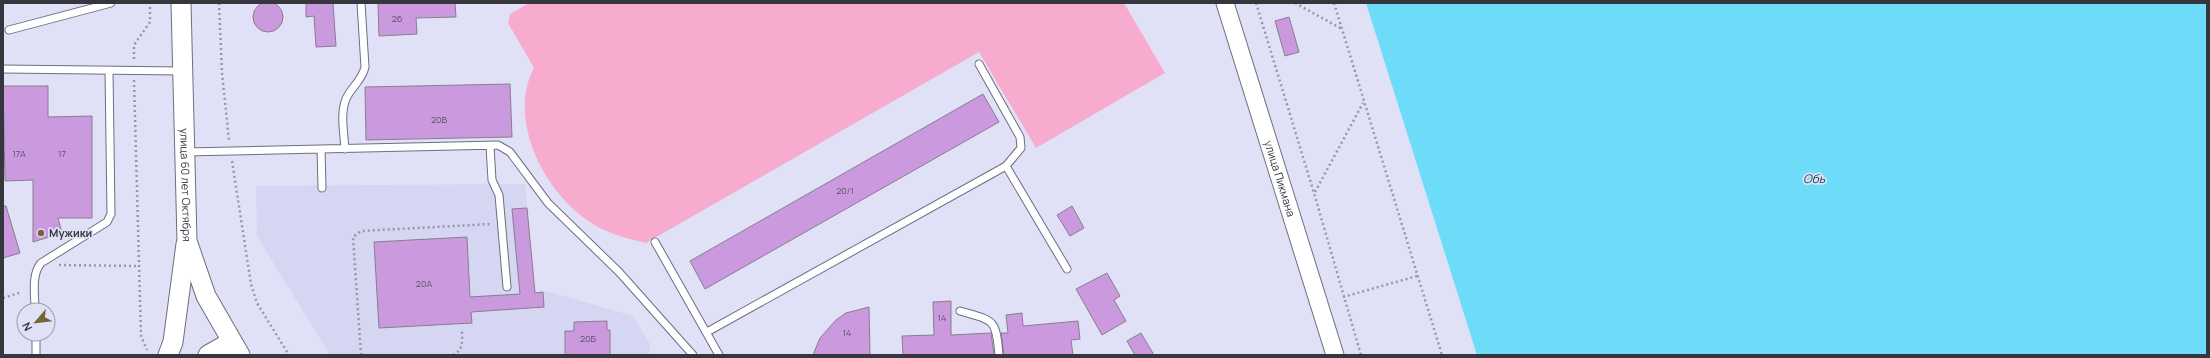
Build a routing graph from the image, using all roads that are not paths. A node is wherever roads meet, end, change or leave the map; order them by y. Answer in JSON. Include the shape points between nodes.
{"nodes":[{"id":1,"x":111,"y":3,"type":"edge"},
{"id":2,"x":181,"y":3,"type":"edge"},
{"id":3,"x":361,"y":3,"type":"edge"},
{"id":4,"x":1225,"y":3,"type":"edge"},
{"id":5,"x":9,"y":30,"type":"dead end"},
{"id":6,"x":979,"y":64,"type":"dead end"},
{"id":7,"x":3,"y":69,"type":"edge"},
{"id":8,"x":109,"y":70,"type":"junction"},
{"id":9,"x":182,"y":71,"type":"junction"},
{"id":10,"x":490,"y":146,"type":"junction"},
{"id":11,"x":321,"y":149,"type":"junction"},
{"id":12,"x":345,"y":149,"type":"junction"},
{"id":13,"x":184,"y":152,"type":"junction"},
{"id":14,"x":1006,"y":166,"type":"junction"},
{"id":15,"x":322,"y":188,"type":"dead end"},
{"id":16,"x":187,"y":241,"type":"junction"},
{"id":17,"x":655,"y":242,"type":"dead end"},
{"id":18,"x":1067,"y":269,"type":"dead end"},
{"id":19,"x":507,"y":287,"type":"dead end"},
{"id":20,"x":35,"y":302,"type":"edge"},
{"id":21,"x":960,"y":312,"type":"dead end"},
{"id":22,"x":708,"y":332,"type":"junction"},
{"id":23,"x":36,"y":342,"type":"edge"},
{"id":24,"x":235,"y":348,"type":"edge"},
{"id":25,"x":36,"y":355,"type":"edge"},
{"id":26,"x":168,"y":355,"type":"edge"},
{"id":27,"x":208,"y":355,"type":"edge"},
{"id":28,"x":693,"y":355,"type":"edge"},
{"id":29,"x":719,"y":355,"type":"edge"},
{"id":30,"x":999,"y":355,"type":"edge"},
{"id":31,"x":1335,"y":355,"type":"edge"}],
"edges":[{"from":1,"to":5,"type":"lane"},
{"from":2,"to":9,"type":"main road","name":"улица 60 лет Октября"},
{"from":3,"to":12,"type":"lane","via":[[365,67],[344,107]]},
{"from":4,"to":31,"type":"street","name":"улица Пикмана"},
{"from":6,"to":14,"type":"lane","via":[[1020,137],[1021,148]]},
{"from":7,"to":8,"type":"lane"},
{"from":8,"to":9,"type":"lane"},
{"from":8,"to":20,"type":"lane","via":[[111,214],[107,222],[39,265],[35,275]]},
{"from":9,"to":13,"type":"main road","name":"улица 60 лет Октября"},
{"from":10,"to":12,"type":"lane"},
{"from":10,"to":19,"type":"lane","via":[[492,180],[499,195]]},
{"from":10,"to":28,"type":"lane","via":[[498,145],[510,152],[548,203],[619,272]]},
{"from":11,"to":12,"type":"lane"},
{"from":11,"to":13,"type":"lane"},
{"from":11,"to":15,"type":"lane"},
{"from":13,"to":16,"type":"main road","name":"улица 60 лет Октября"},
{"from":14,"to":18,"type":"lane"},
{"from":14,"to":22,"type":"lane"},
{"from":16,"to":24,"type":"main road","name":"улица 60 лет Октября","via":[[206,296]]},
{"from":16,"to":26,"type":"main road","via":[[173,342]]},
{"from":17,"to":22,"type":"lane"},
{"from":21,"to":30,"type":"lane","via":[[988,319],[997,331]]},
{"from":22,"to":29,"type":"lane"},
{"from":23,"to":25,"type":"lane"},
{"from":24,"to":27,"type":"main road"}]}
